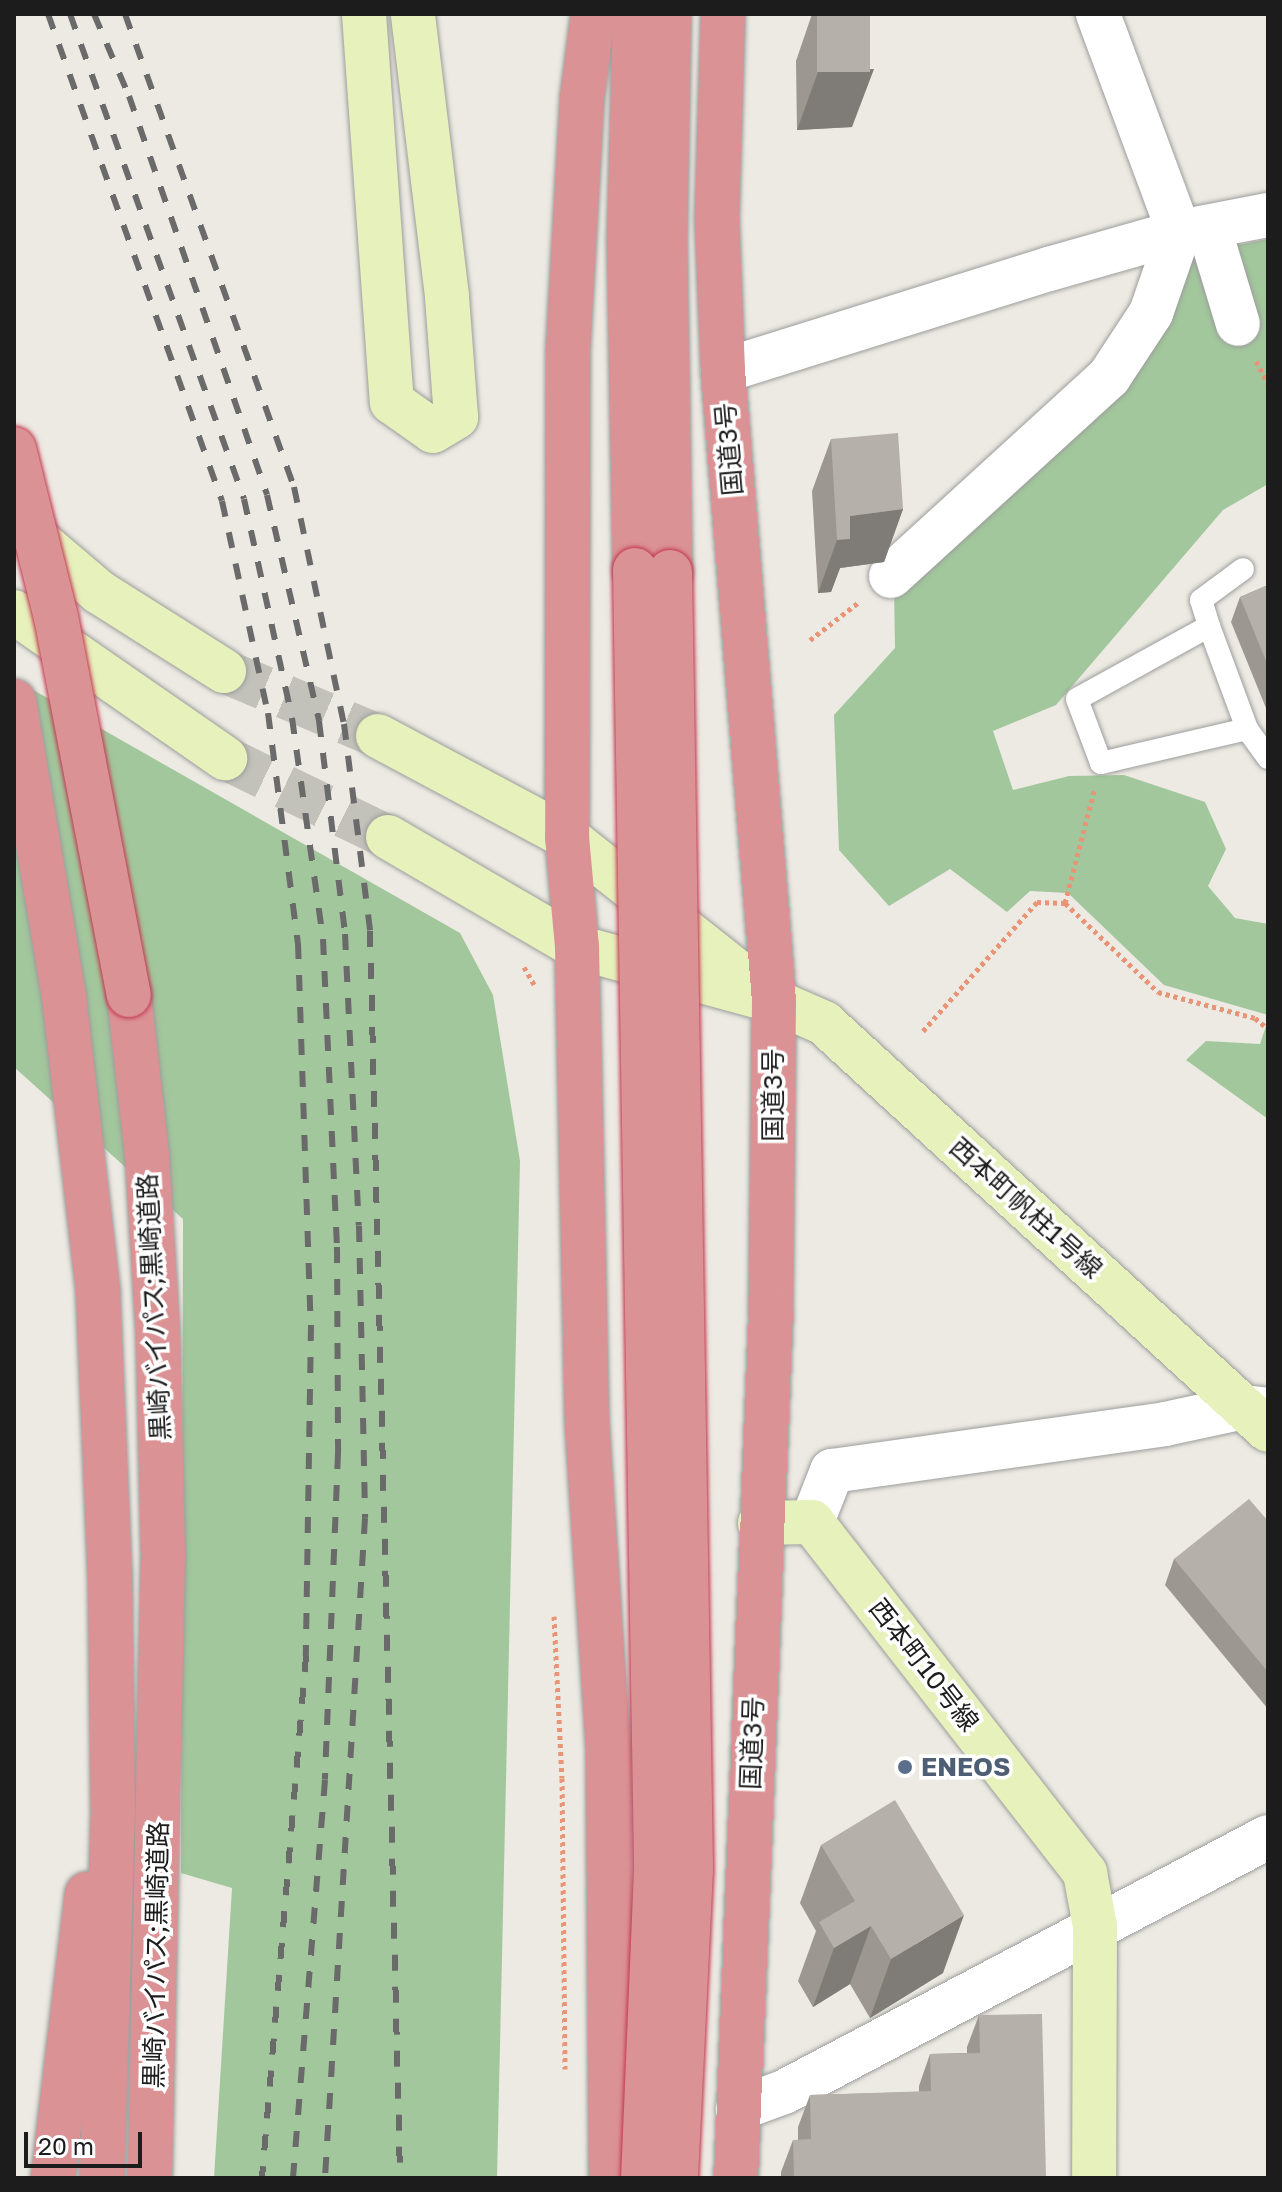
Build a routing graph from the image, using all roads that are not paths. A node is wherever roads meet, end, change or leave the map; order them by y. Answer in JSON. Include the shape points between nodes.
{"nodes":[{"id":1,"x":364,"y":14,"type":"edge"},
{"id":2,"x":413,"y":14,"type":"edge"},
{"id":3,"x":593,"y":14,"type":"edge"},
{"id":4,"x":635,"y":14,"type":"edge"},
{"id":5,"x":669,"y":14,"type":"edge"},
{"id":6,"x":723,"y":14,"type":"edge"},
{"id":7,"x":1098,"y":14,"type":"edge"},
{"id":8,"x":1268,"y":215,"type":"edge"},
{"id":9,"x":1194,"y":230,"type":"junction"},
{"id":10,"x":1238,"y":324,"type":"dead end"},
{"id":11,"x":723,"y":371,"type":"junction"},
{"id":12,"x":14,"y":449,"type":"edge"},
{"id":13,"x":14,"y":519,"type":"edge"},
{"id":14,"x":1243,"y":569,"type":"dead end"},
{"id":15,"x":653,"y":571,"type":"junction"},
{"id":16,"x":891,"y":576,"type":"road end"},
{"id":17,"x":14,"y":612,"type":"edge"},
{"id":18,"x":1209,"y":626,"type":"junction"},
{"id":19,"x":224,"y":671,"type":"tunnel mouth"},
{"id":20,"x":14,"y":701,"type":"edge"},
{"id":21,"x":1247,"y":729,"type":"junction"},
{"id":22,"x":378,"y":736,"type":"tunnel mouth"},
{"id":23,"x":225,"y":758,"type":"tunnel mouth"},
{"id":24,"x":1268,"y":758,"type":"edge"},
{"id":25,"x":388,"y":837,"type":"tunnel mouth"},
{"id":26,"x":567,"y":837,"type":"junction"},
{"id":27,"x":577,"y":947,"type":"junction"},
{"id":28,"x":774,"y":1001,"type":"junction"},
{"id":29,"x":1260,"y":1416,"type":"edge"},
{"id":30,"x":812,"y":1522,"type":"junction"},
{"id":31,"x":760,"y":1523,"type":"junction"},
{"id":32,"x":110,"y":1575,"type":"junction"},
{"id":33,"x":1268,"y":1837,"type":"edge"},
{"id":34,"x":1095,"y":1926,"type":"junction"},
{"id":35,"x":738,"y":2109,"type":"junction"},
{"id":36,"x":53,"y":2178,"type":"edge"},
{"id":37,"x":102,"y":2178,"type":"edge"},
{"id":38,"x":150,"y":2178,"type":"edge"},
{"id":39,"x":611,"y":2178,"type":"edge"},
{"id":40,"x":643,"y":2178,"type":"edge"},
{"id":41,"x":676,"y":2178,"type":"edge"},
{"id":42,"x":736,"y":2178,"type":"edge"},
{"id":43,"x":1094,"y":2178,"type":"edge"}],
"edges":[{"from":1,"to":2,"type":"street","via":[[392,402],[433,431],[456,417]]},
{"from":3,"to":26,"type":"highway","via":[[582,99],[568,350]]},
{"from":4,"to":15,"type":"highway","via":[[629,238]]},
{"from":5,"to":15,"type":"highway"},
{"from":6,"to":11,"type":"highway","name":"国道3号","via":[[717,220]]},
{"from":7,"to":9,"type":"street"},
{"from":8,"to":9,"type":"street"},
{"from":9,"to":10,"type":"street"},
{"from":9,"to":11,"type":"street"},
{"from":9,"to":16,"type":"street","via":[[1151,313],[1109,377]]},
{"from":11,"to":28,"type":"highway","name":"国道3号"},
{"from":12,"to":38,"type":"highway","name":"黒崎バイパス;黒崎道路","bridge":true,"via":[[59,632],[129,995],[147,1155],[163,1555]]},
{"from":13,"to":19,"type":"street","via":[[99,592]]},
{"from":14,"to":18,"type":"lane","via":[[1201,600]]},
{"from":15,"to":40,"type":"highway","bridge":true,"via":[[656,1870]]},
{"from":15,"to":41,"type":"highway","bridge":true,"via":[[691,1870]]},
{"from":17,"to":23,"type":"street"},
{"from":18,"to":21,"type":"lane"},
{"from":18,"to":21,"type":"lane","via":[[1077,699],[1101,763]]},
{"from":20,"to":32,"type":"highway","name":"黒崎バイパス;黒崎道路","via":[[64,997],[98,1293]]},
{"from":21,"to":24,"type":"lane"},
{"from":22,"to":26,"type":"street"},
{"from":25,"to":27,"type":"street"},
{"from":26,"to":27,"type":"highway"},
{"from":26,"to":28,"type":"street"},
{"from":27,"to":28,"type":"street"},
{"from":27,"to":39,"type":"highway","via":[[587,1423],[608,1750]]},
{"from":28,"to":29,"type":"street","name":"西本町帆柱1号線","via":[[824,1023]]},
{"from":28,"to":31,"type":"highway","name":"国道3号","via":[[771,1312]]},
{"from":29,"to":30,"type":"street","via":[[1165,1424],[832,1471]]},
{"from":30,"to":31,"type":"street"},
{"from":30,"to":34,"type":"street","name":"西本町10号線","via":[[1085,1873]]},
{"from":31,"to":35,"type":"highway","name":"国道3号"},
{"from":32,"to":36,"type":"highway","via":[[87,1893]]},
{"from":32,"to":37,"type":"highway","name":"黒崎バイパス;黒崎道路","via":[[112,1840]]},
{"from":33,"to":34,"type":"street"},
{"from":34,"to":35,"type":"street","via":[[784,2092]]},
{"from":34,"to":43,"type":"street","name":"西本町10号線"},
{"from":35,"to":42,"type":"highway","name":"国道3号"}]}
